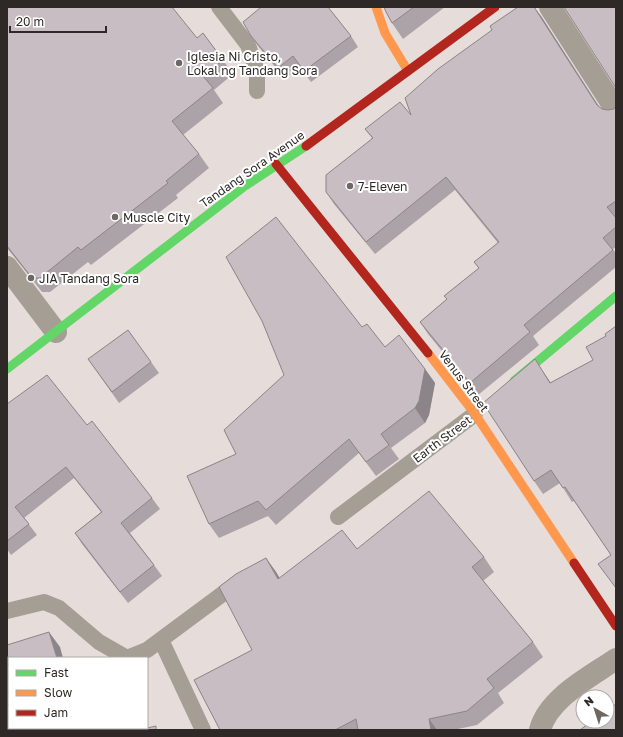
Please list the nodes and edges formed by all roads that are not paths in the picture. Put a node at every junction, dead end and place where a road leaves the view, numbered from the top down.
1 (219, 7) edge
2 (376, 7) edge
3 (495, 7) edge
4 (550, 7) edge
5 (408, 71) junction
6 (257, 92) dead end
7 (616, 110) edge
8 (276, 164) junction
9 (7, 267) edge
10 (616, 296) edge
11 (56, 332) junction
12 (7, 368) edge
13 (504, 390) edge
14 (478, 412) junction
15 (338, 517) dead end
16 (240, 581) edge
17 (7, 611) edge
18 (616, 626) edge
19 (161, 640) junction
20 (125, 657) edge
21 (130, 657) edge
22 (616, 658) edge
23 (203, 730) edge
24 (540, 730) edge

1 - 6 lane
2 - 5 street
3 - 5 street, Tandang Sora Avenue
4 - 7 street
5 - 8 street, Tandang Sora Avenue
8 - 11 street, Tandang Sora Avenue
8 - 14 street, Venus Street
9 - 11 street
10 - 13 street
11 - 12 street, Tandang Sora Avenue
14 - 15 lane, Earth Street
14 - 18 street, Venus Street
16 - 19 lane
17 - 20 lane
19 - 21 lane
19 - 23 lane
22 - 24 street

